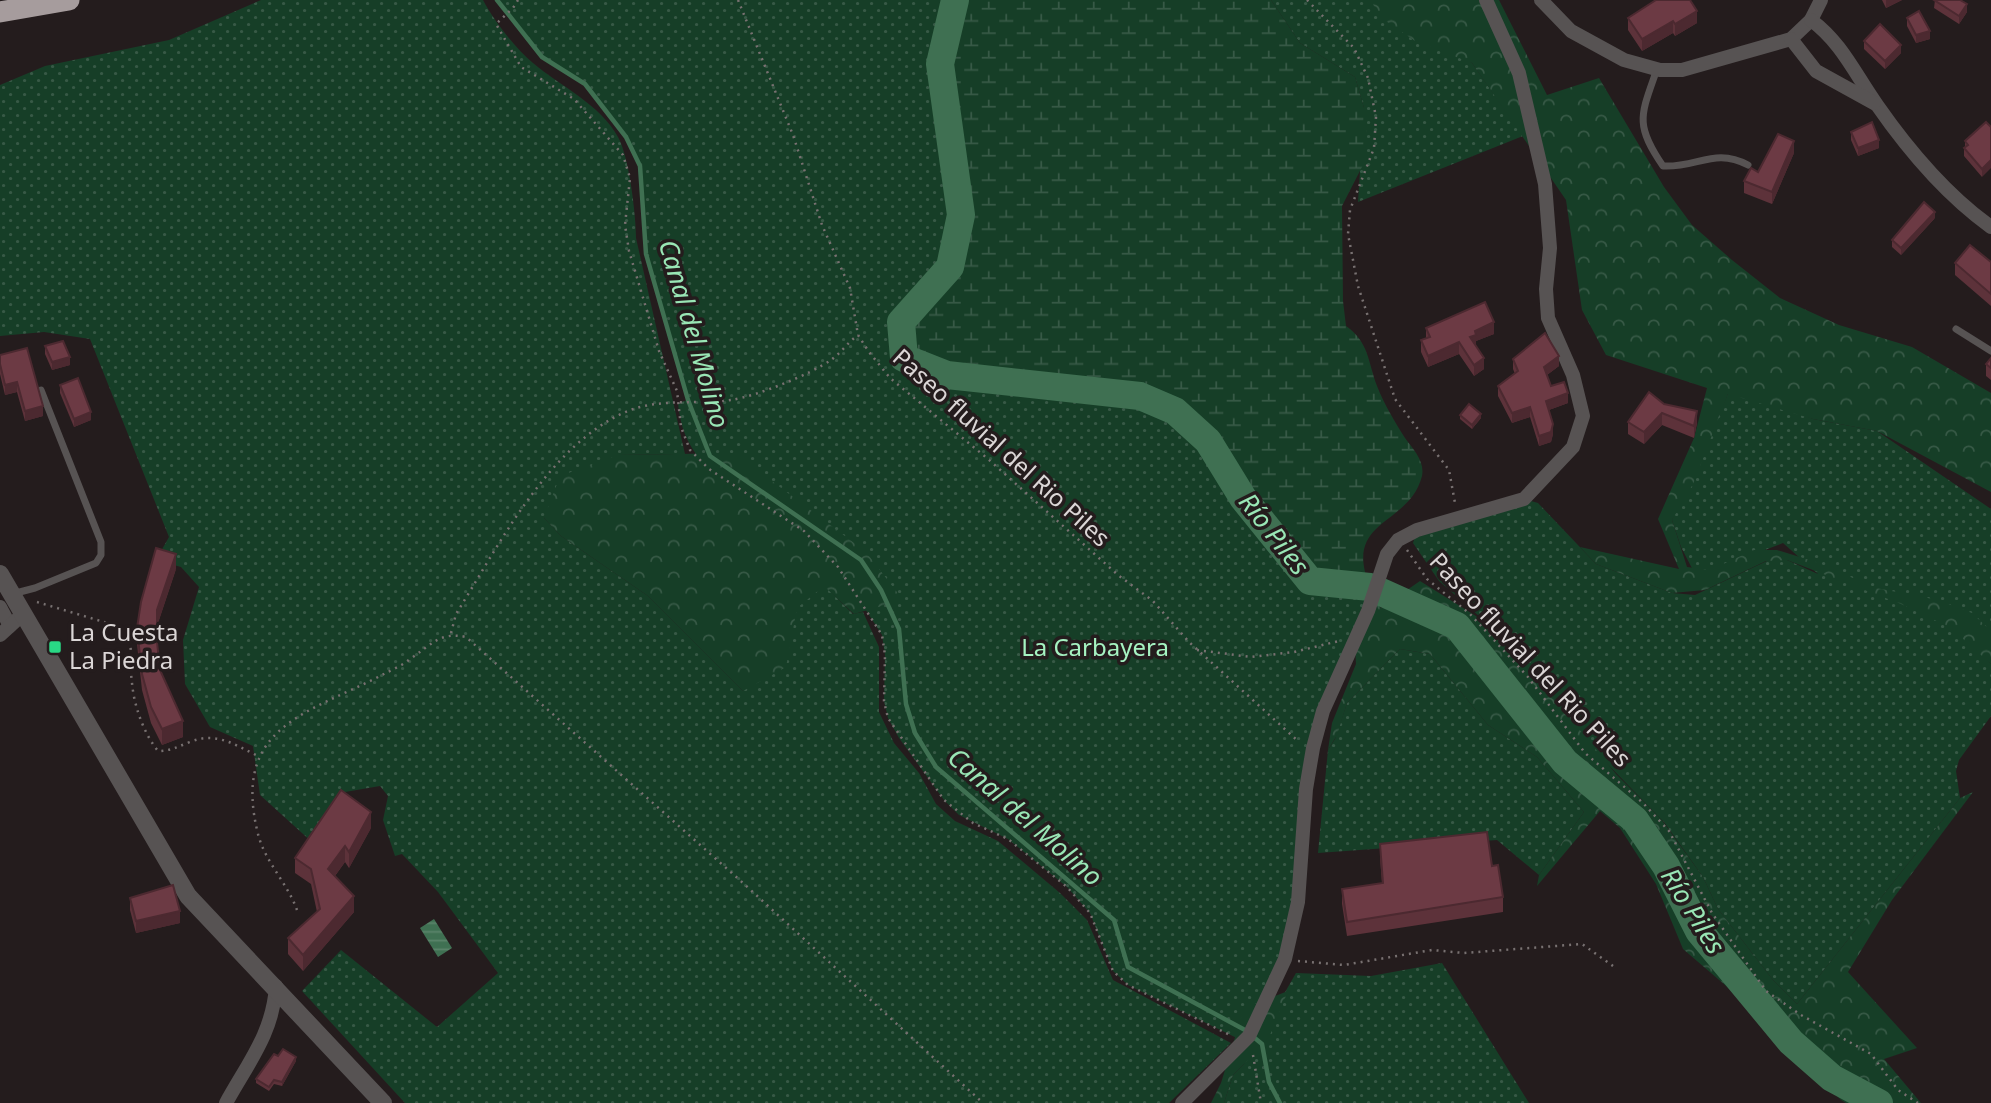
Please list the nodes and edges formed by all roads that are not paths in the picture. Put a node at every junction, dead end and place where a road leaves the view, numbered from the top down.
1 (52, 0) edge
2 (69, 0) edge
3 (1486, 0) edge
4 (1541, 0) edge
5 (1821, 0) edge
6 (23, 8) junction
7 (0, 12) edge
8 (1811, 20) junction
9 (1791, 39) junction
10 (1657, 69) junction
11 (1876, 104) junction
12 (1748, 165) dead end
13 (1991, 227) edge
14 (1956, 328) dead end
15 (1991, 351) edge
16 (41, 390) edge
17 (0, 574) edge
18 (10, 613) edge
19 (276, 986) junction
20 (226, 1103) edge
21 (383, 1103) edge
22 (1182, 1103) edge

1 - 6 highway
2 - 6 highway
3 - 22 street
4 - 10 street
5 - 8 street
6 - 7 highway
8 - 9 street
8 - 11 street
9 - 10 street
9 - 11 street
10 - 12 lane
11 - 13 street
14 - 15 lane
16 - 18 lane
17 - 18 street
18 - 19 street
19 - 20 street
19 - 21 street

